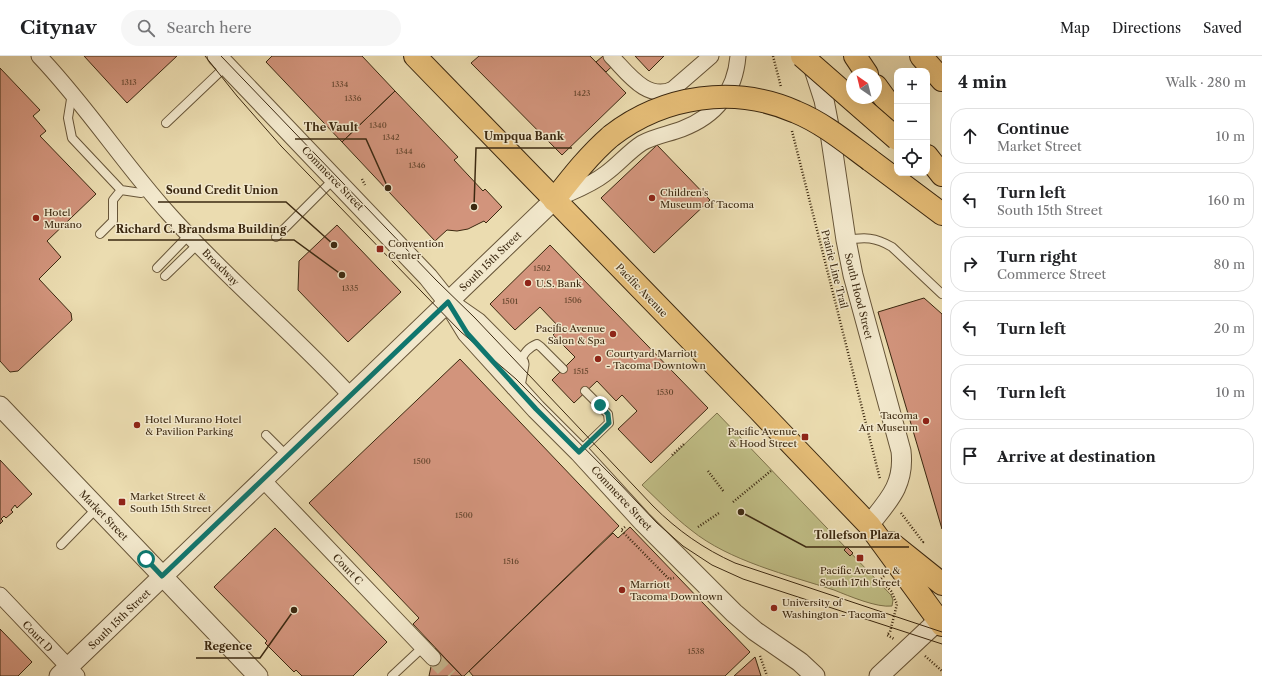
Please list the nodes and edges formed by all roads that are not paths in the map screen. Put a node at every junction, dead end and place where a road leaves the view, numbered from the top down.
1 (39, 56) edge
2 (415, 56) edge
3 (611, 56) edge
4 (711, 56) edge
5 (738, 56) edge
6 (802, 56) edge
7 (809, 56) edge
8 (856, 56) edge
9 (921, 56) edge
10 (222, 61) edge
11 (697, 62) edge
12 (863, 68) edge
13 (942, 80) edge
14 (72, 92) junction
15 (882, 94) edge
16 (894, 111) edge
17 (166, 123) dead end
18 (894, 136) edge
19 (930, 160) edge
20 (930, 169) edge
21 (942, 175) edge
22 (334, 179) junction
23 (942, 179) edge
24 (121, 190) junction
25 (148, 190) junction
26 (554, 200) junction
27 (942, 214) edge
28 (100, 234) dead end
29 (276, 237) dead end
30 (194, 240) junction
31 (846, 240) junction
32 (157, 268) dead end
33 (165, 276) dead end
34 (942, 294) edge
35 (448, 302) junction
36 (519, 364) junction
37 (563, 369) dead end
38 (515, 386) junction
39 (586, 391) dead end
40 (351, 396) junction
41 (0, 406) edge
42 (266, 435) dead end
43 (579, 452) junction
44 (287, 456) junction
45 (263, 480) junction
46 (97, 508) junction
47 (869, 525) junction
48 (61, 545) dead end
49 (162, 576) junction
50 (942, 584) edge
51 (0, 595) edge
52 (941, 621) edge
53 (422, 648) junction
54 (433, 658) tunnel mouth
55 (68, 673) edge
56 (257, 675) edge
57 (392, 676) edge
58 (815, 676) edge
59 (879, 676) edge

1 - 14 street, Broadway
2 - 26 main road, Pacific Avenue
3 - 11 street
4 - 11 street
5 - 26 street, South 15th Street
6 - 18 main road, bridge
7 - 31 street, South Hood Street
8 - 12 main road
9 - 13 main road
10 - 17 lane
10 - 22 street, Commerce Street
14 - 24 lane
14 - 25 street, Broadway
15 - 16 main road
19 - 21 main road
20 - 23 main road
22 - 29 lane
22 - 35 street, Commerce Street
24 - 25 lane
24 - 28 lane
25 - 30 street, Broadway
26 - 27 main road, bridge
26 - 35 street, South 15th Street
26 - 47 main road, Pacific Avenue
30 - 32 lane
30 - 33 lane
30 - 40 street, Broadway
31 - 34 lane
31 - 47 street, South Hood Street
35 - 36 street, Commerce Street
35 - 38 street, Commerce Street
35 - 40 street, South 15th Street
36 - 37 lane
36 - 38 street
38 - 43 street, Commerce Street
39 - 43 lane
40 - 44 street, South 15th Street
41 - 46 street, Market Street
42 - 44 lane
43 - 58 street, Commerce Street
44 - 45 street, South 15th Street
45 - 49 street, South 15th Street
45 - 53 street, Court C
46 - 48 lane
46 - 49 street, Market Street
47 - 50 main road, Pacific Avenue
47 - 52 main road, Pacific Avenue
49 - 55 street, South 15th Street
49 - 56 street, Market Street
51 - 55 street, Court D
52 - 59 street
53 - 54 street, Court C
53 - 57 lane

